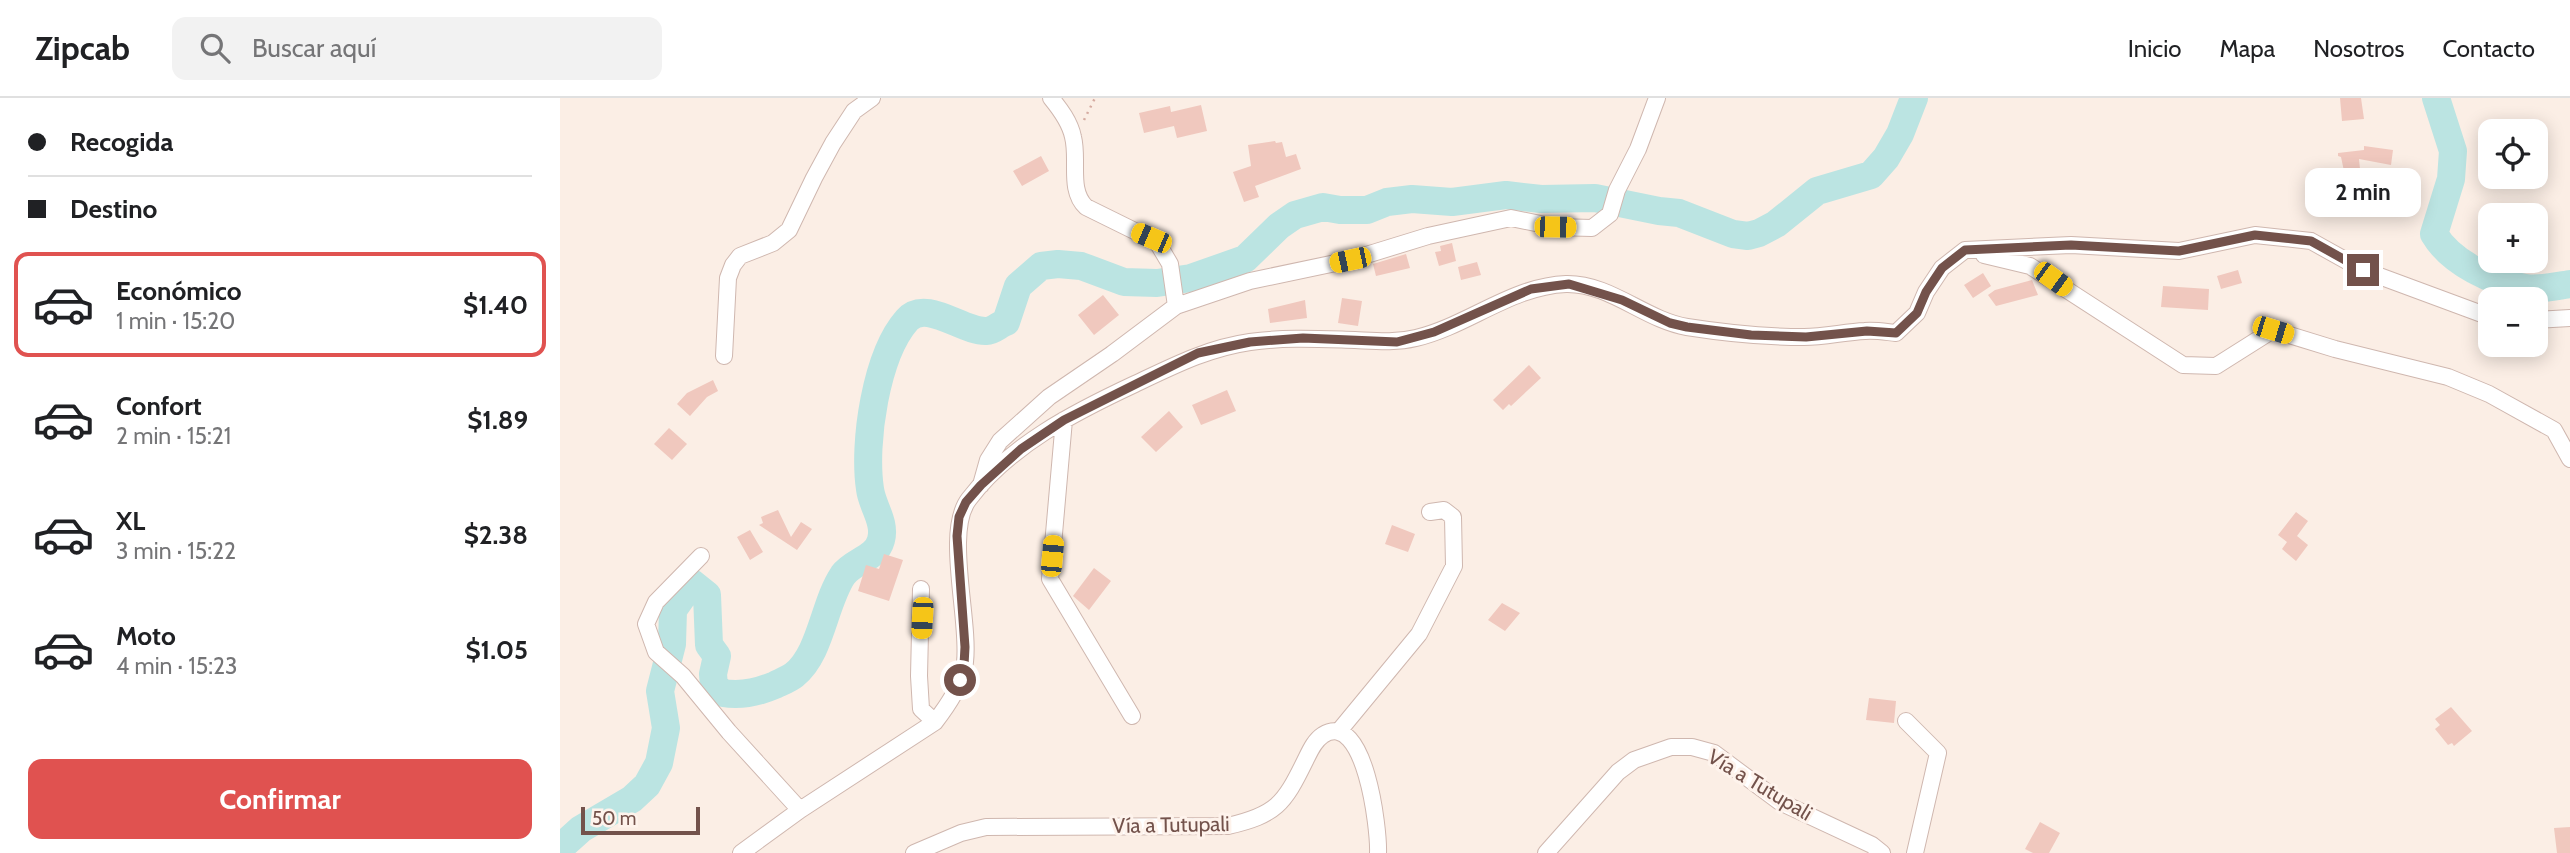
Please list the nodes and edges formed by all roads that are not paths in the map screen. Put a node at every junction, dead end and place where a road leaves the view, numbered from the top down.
1 (872, 98) edge
2 (1051, 98) edge
3 (1657, 98) edge
4 (1965, 250) junction
5 (1175, 299) junction
6 (2478, 313) edge
7 (2570, 318) edge
8 (2548, 319) edge
9 (724, 355) dead end
10 (1064, 420) junction
11 (2570, 459) edge
12 (981, 485) junction
13 (1430, 512) dead end
14 (701, 556) dead end
15 (921, 589) dead end
16 (1132, 716) dead end
17 (1906, 721) dead end
18 (935, 722) junction
19 (1339, 731) junction
20 (800, 810) junction
21 (741, 853) edge
22 (914, 853) edge
23 (1378, 853) edge
24 (1546, 853) edge
25 (1882, 853) edge
26 (1915, 853) edge

1 - 9 street
2 - 5 street
3 - 5 street
4 - 6 street
4 - 10 street
4 - 11 street
5 - 12 street
7 - 8 street
10 - 12 street
10 - 16 street
12 - 18 street
13 - 19 street, Vía a Tutupali
14 - 20 street
15 - 18 street
17 - 26 street
18 - 20 street
19 - 22 street, Vía a Tutupali
19 - 23 street
20 - 21 street
24 - 25 street, Vía a Tutupali

